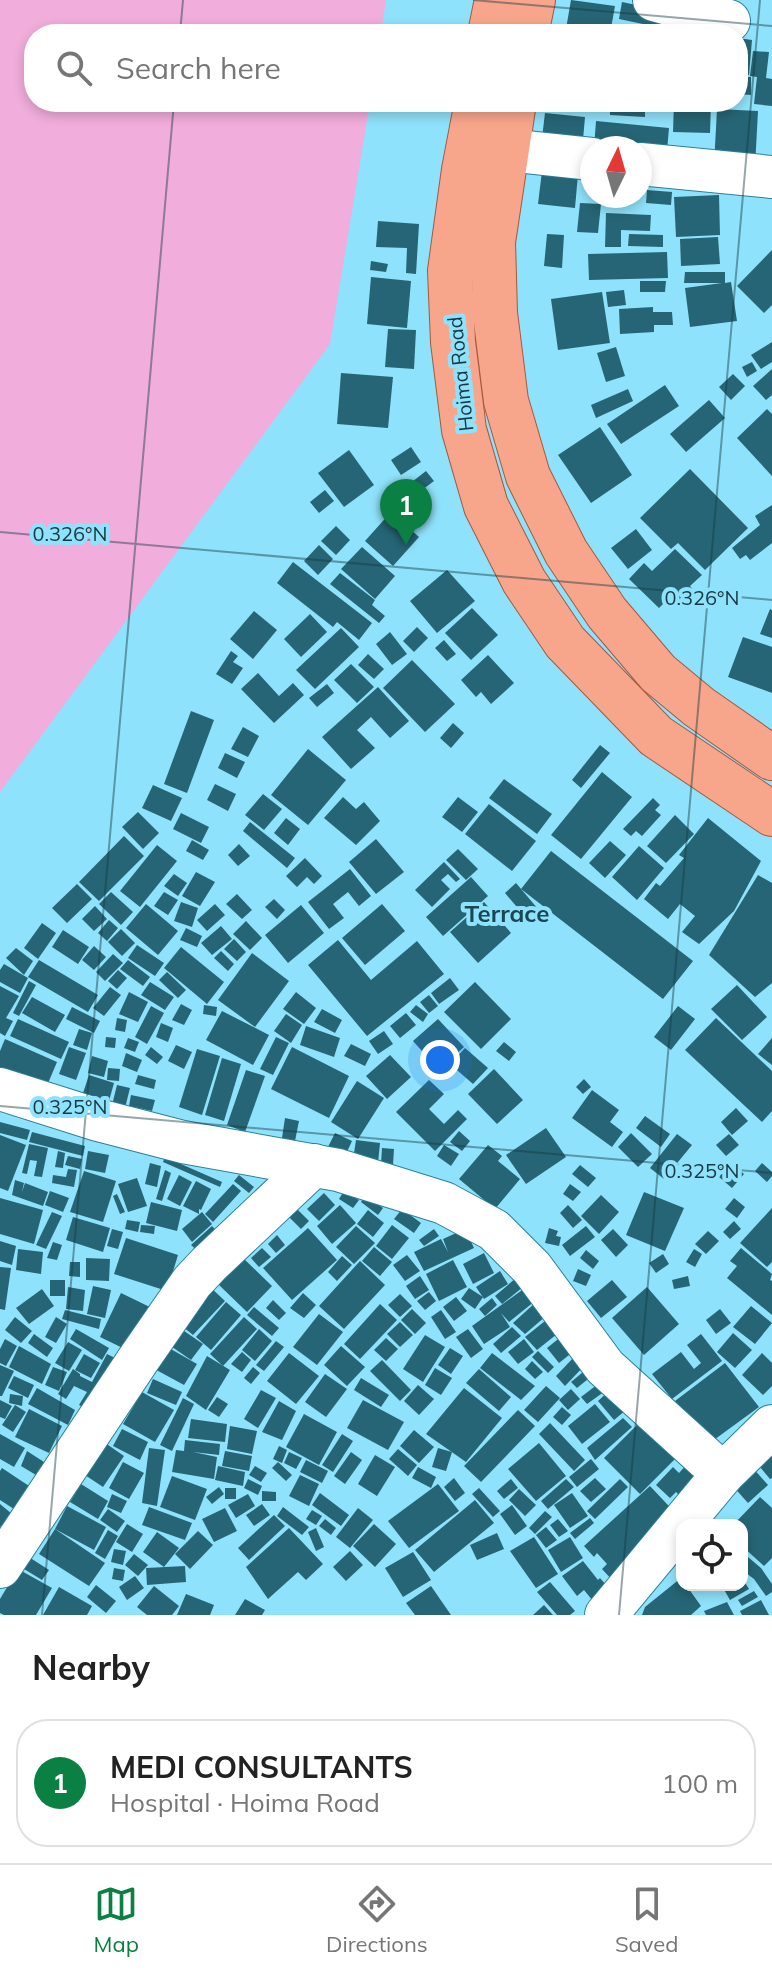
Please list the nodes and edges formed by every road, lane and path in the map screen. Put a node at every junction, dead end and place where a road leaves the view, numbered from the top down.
1 (497, 0) edge
2 (533, 0) edge
3 (654, 0) edge
4 (729, 21) dead end
5 (492, 24) edge
6 (528, 24) edge
7 (475, 112) edge
8 (512, 112) edge
9 (506, 150) junction
10 (580, 158) edge
11 (652, 165) edge
12 (772, 177) edge
13 (772, 758) edge
14 (772, 814) edge
15 (0, 1089) edge
16 (314, 1165) junction
17 (772, 1426) edge
18 (723, 1474) junction
19 (0, 1567) edge
20 (606, 1615) edge

1 - 5 main road
2 - 6 main road
3 - 4 street
7 - 14 main road, Hoima Road
8 - 9 main road, Hoima Road
9 - 10 street
9 - 13 main road, Hoima Road
11 - 12 street
15 - 16 street
16 - 18 street
16 - 19 street
17 - 18 street
18 - 20 street

